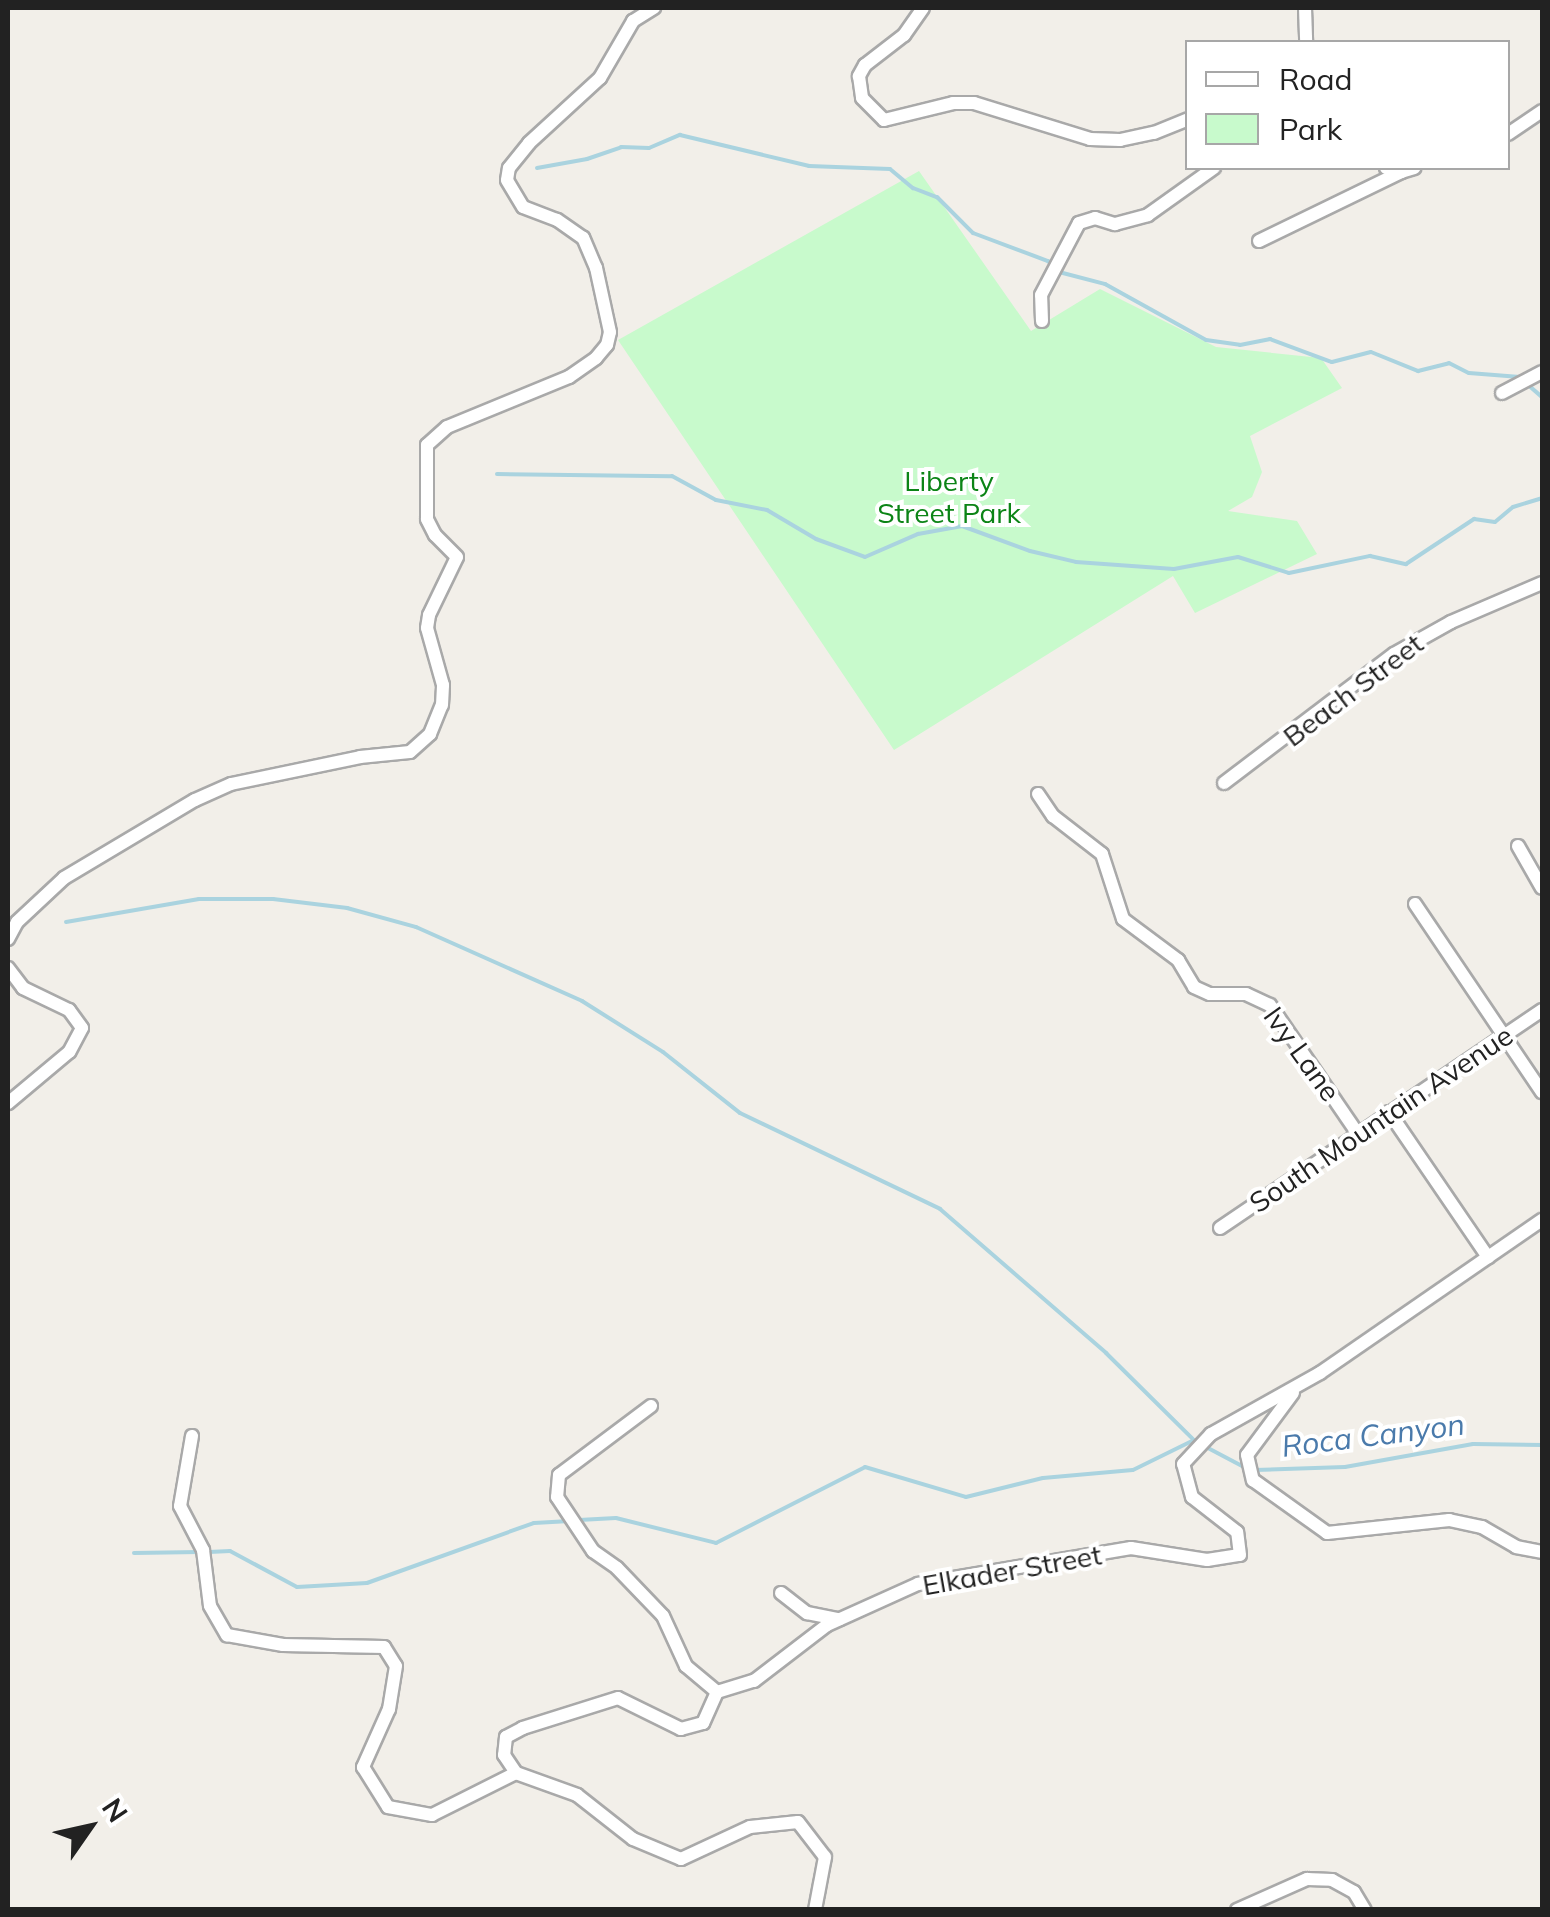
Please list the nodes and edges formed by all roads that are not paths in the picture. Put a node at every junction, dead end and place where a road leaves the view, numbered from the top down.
1 (654, 8) edge
2 (923, 8) edge
3 (1305, 8) edge
4 (1306, 40) edge
5 (1542, 111) edge
6 (1185, 120) edge
7 (1510, 133) edge
8 (1211, 170) edge
9 (1408, 170) edge
10 (1259, 241) dead end
11 (1042, 321) dead end
12 (1542, 372) edge
13 (1502, 393) dead end
14 (1542, 583) edge
15 (1224, 784) dead end
16 (1038, 794) dead end
17 (1518, 846) dead end
18 (1542, 888) edge
19 (1415, 904) dead end
20 (8, 939) edge
21 (8, 968) edge
22 (1542, 1010) edge
23 (1504, 1034) junction
24 (1542, 1092) edge
25 (8, 1103) edge
26 (1389, 1112) junction
27 (1358, 1134) junction
28 (1542, 1220) edge
29 (1220, 1228) dead end
30 (1488, 1256) junction
31 (1297, 1387) junction
32 (651, 1406) dead end
33 (192, 1436) dead end
34 (1542, 1552) edge
35 (781, 1593) dead end
36 (842, 1619) junction
37 (717, 1692) junction
38 (516, 1773) junction
39 (815, 1910) edge
40 (1237, 1910) edge
41 (1365, 1910) edge

1 - 20 street
2 - 6 street
3 - 4 street
5 - 7 street
8 - 11 street
9 - 10 street
12 - 13 street
14 - 15 street, Beach Street
16 - 27 street, Ivy Lane
17 - 18 street
19 - 23 street
21 - 25 street
22 - 23 street, South Mountain Avenue
23 - 24 street
23 - 26 street, South Mountain Avenue
26 - 27 street, South Mountain Avenue
26 - 30 street
27 - 29 street, South Mountain Avenue
28 - 30 street, Elkader Street
30 - 31 street, Elkader Street
31 - 34 street
31 - 36 street, Elkader Street
32 - 37 street
33 - 38 street
35 - 36 street
36 - 37 street, Elkader Street
37 - 38 street, Elkader Street
38 - 39 street
40 - 41 street

